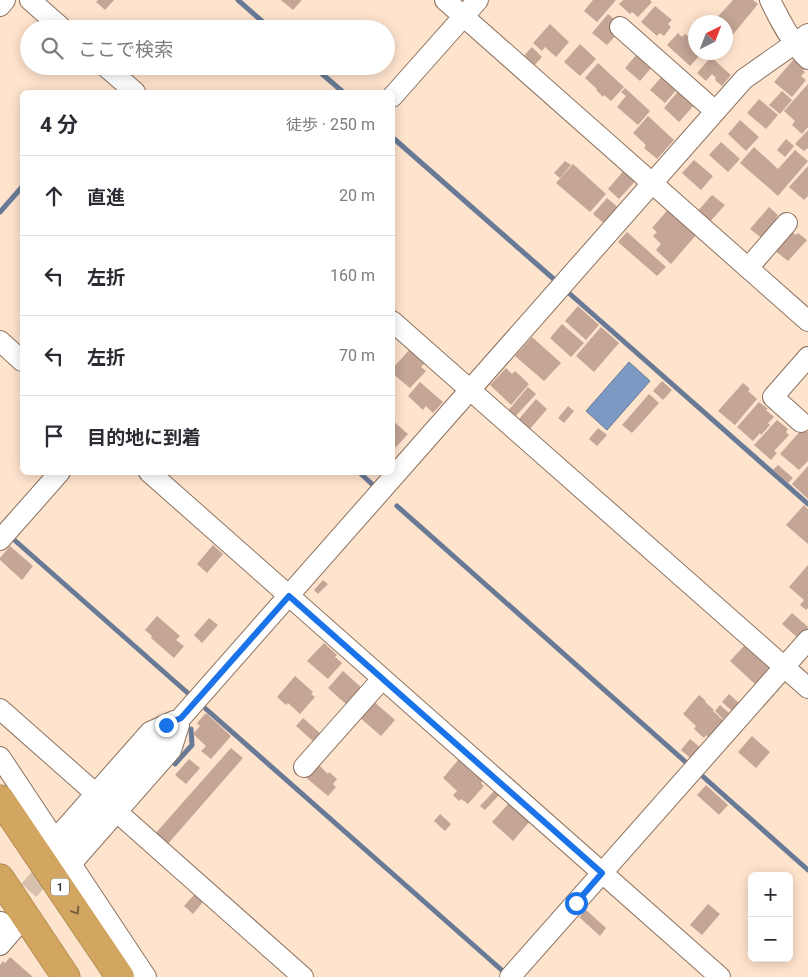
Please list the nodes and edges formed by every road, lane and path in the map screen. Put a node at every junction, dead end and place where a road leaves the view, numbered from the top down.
1 (5, 0) edge
2 (30, 0) edge
3 (445, 0) edge
4 (478, 0) edge
5 (770, 0) edge
6 (0, 6) edge
7 (464, 16) junction
8 (53, 20) edge
9 (623, 38) dead end
10 (802, 39) edge
11 (808, 59) edge
12 (115, 75) edge
13 (133, 90) edge
14 (395, 93) edge
15 (715, 112) junction
16 (652, 183) junction
17 (787, 223) dead end
18 (748, 268) junction
19 (808, 321) edge
20 (395, 324) edge
21 (0, 341) edge
22 (808, 356) edge
23 (20, 358) edge
24 (470, 390) junction
25 (801, 422) dead end
26 (57, 475) edge
27 (152, 475) edge
28 (0, 540) edge
29 (289, 596) junction
30 (808, 640) edge
31 (784, 667) junction
32 (382, 679) junction
33 (808, 688) edge
34 (0, 709) edge
35 (181, 718) junction
36 (0, 757) edge
37 (304, 767) dead end
38 (95, 793) junction
39 (0, 799) edge
40 (117, 812) junction
41 (58, 857) junction
42 (602, 873) junction
43 (3, 890) edge
44 (9, 920) edge
45 (0, 944) edge
46 (66, 977) edge
47 (120, 977) edge
48 (146, 977) edge
49 (303, 977) edge
50 (510, 977) edge
51 (720, 977) edge

1 - 6 street
2 - 8 street
3 - 7 street
4 - 7 street
5 - 10 street
7 - 14 street
7 - 16 street
9 - 15 street
10 - 11 street
10 - 15 street
12 - 13 street
15 - 16 street
16 - 18 street
16 - 24 street
17 - 18 street
18 - 19 street
20 - 24 street
21 - 23 street
22 - 25 street
24 - 29 street
24 - 31 street
26 - 28 street
27 - 29 street
29 - 32 street
29 - 35 street
30 - 31 street
31 - 33 street
31 - 42 street
32 - 37 street
32 - 42 street
34 - 38 street
35 - 38 street
35 - 40 street
35 - 41 street
36 - 41 street
38 - 41 street
39 - 41 highway, 1
40 - 41 street
40 - 49 street
41 -> 47 highway, 1
41 - 48 street
42 - 50 street
42 - 51 street
43 - 44 highway
44 - 45 street
44 - 46 highway

